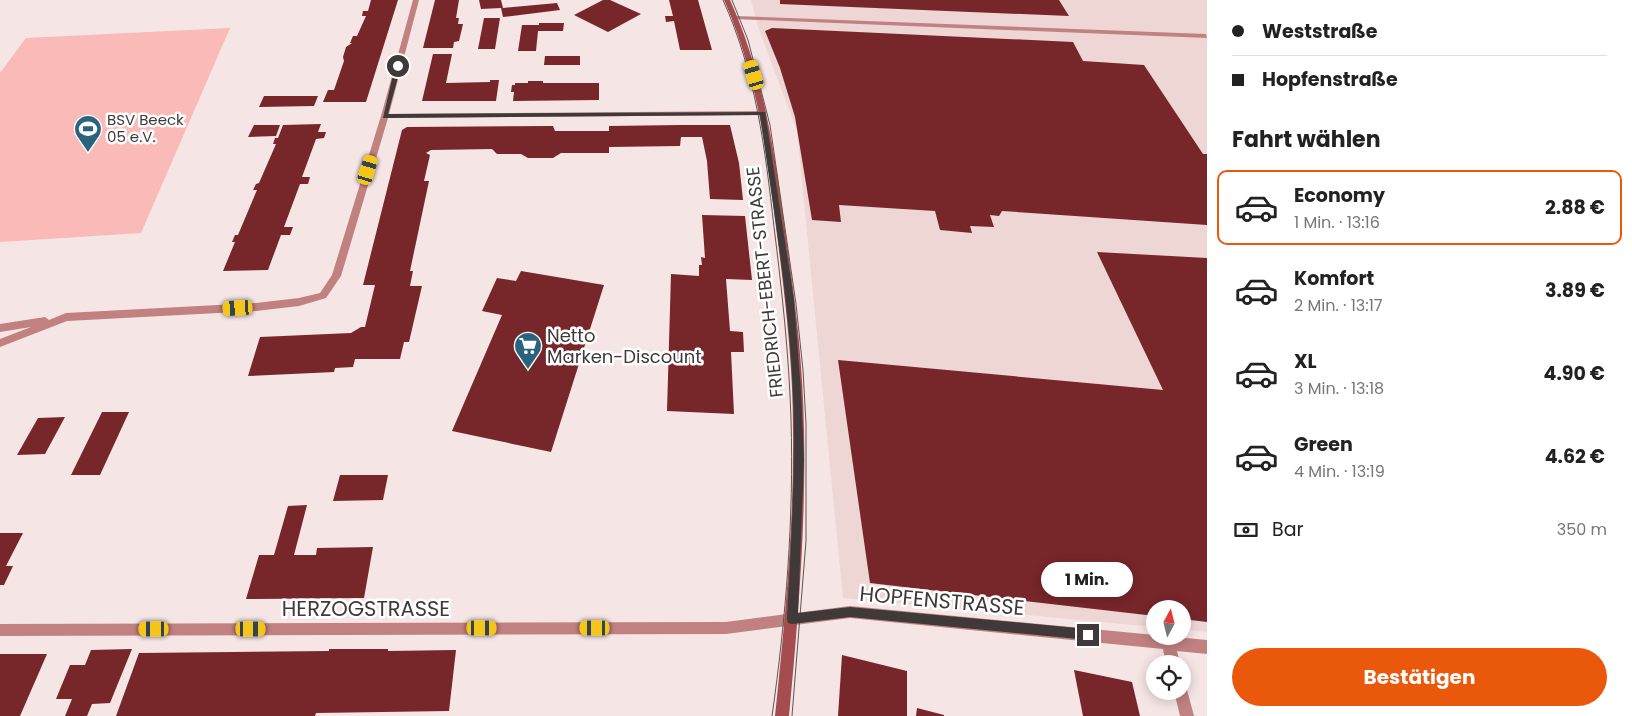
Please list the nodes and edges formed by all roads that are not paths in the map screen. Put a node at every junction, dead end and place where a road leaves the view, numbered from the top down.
1 (416, 0) edge
2 (727, 0) edge
3 (736, 18) junction
4 (1206, 36) edge
5 (763, 113) junction
6 (385, 116) junction
7 (66, 318) junction
8 (0, 328) edge
9 (0, 343) edge
10 (792, 619) junction
11 (0, 630) edge
12 (1146, 640) edge
13 (1191, 645) edge
14 (1207, 647) edge
15 (1183, 700) edge
16 (782, 716) edge
17 (1187, 716) edge

1 - 6 street
2 - 3 main road, FRIEDRICH-EBERT-STRASSE
3 - 4 street
3 - 5 main road, FRIEDRICH-EBERT-STRASSE
5 - 6 street
5 - 10 main road, FRIEDRICH-EBERT-STRASSE
6 - 7 street
7 - 8 street
7 - 9 street
10 - 11 street, HERZOGSTRASSE
10 - 12 street, HOPFENSTRASSE
10 - 16 main road, FRIEDRICH-EBERT-STRASSE
13 - 14 street, HOPFENSTRASSE
15 - 17 street

